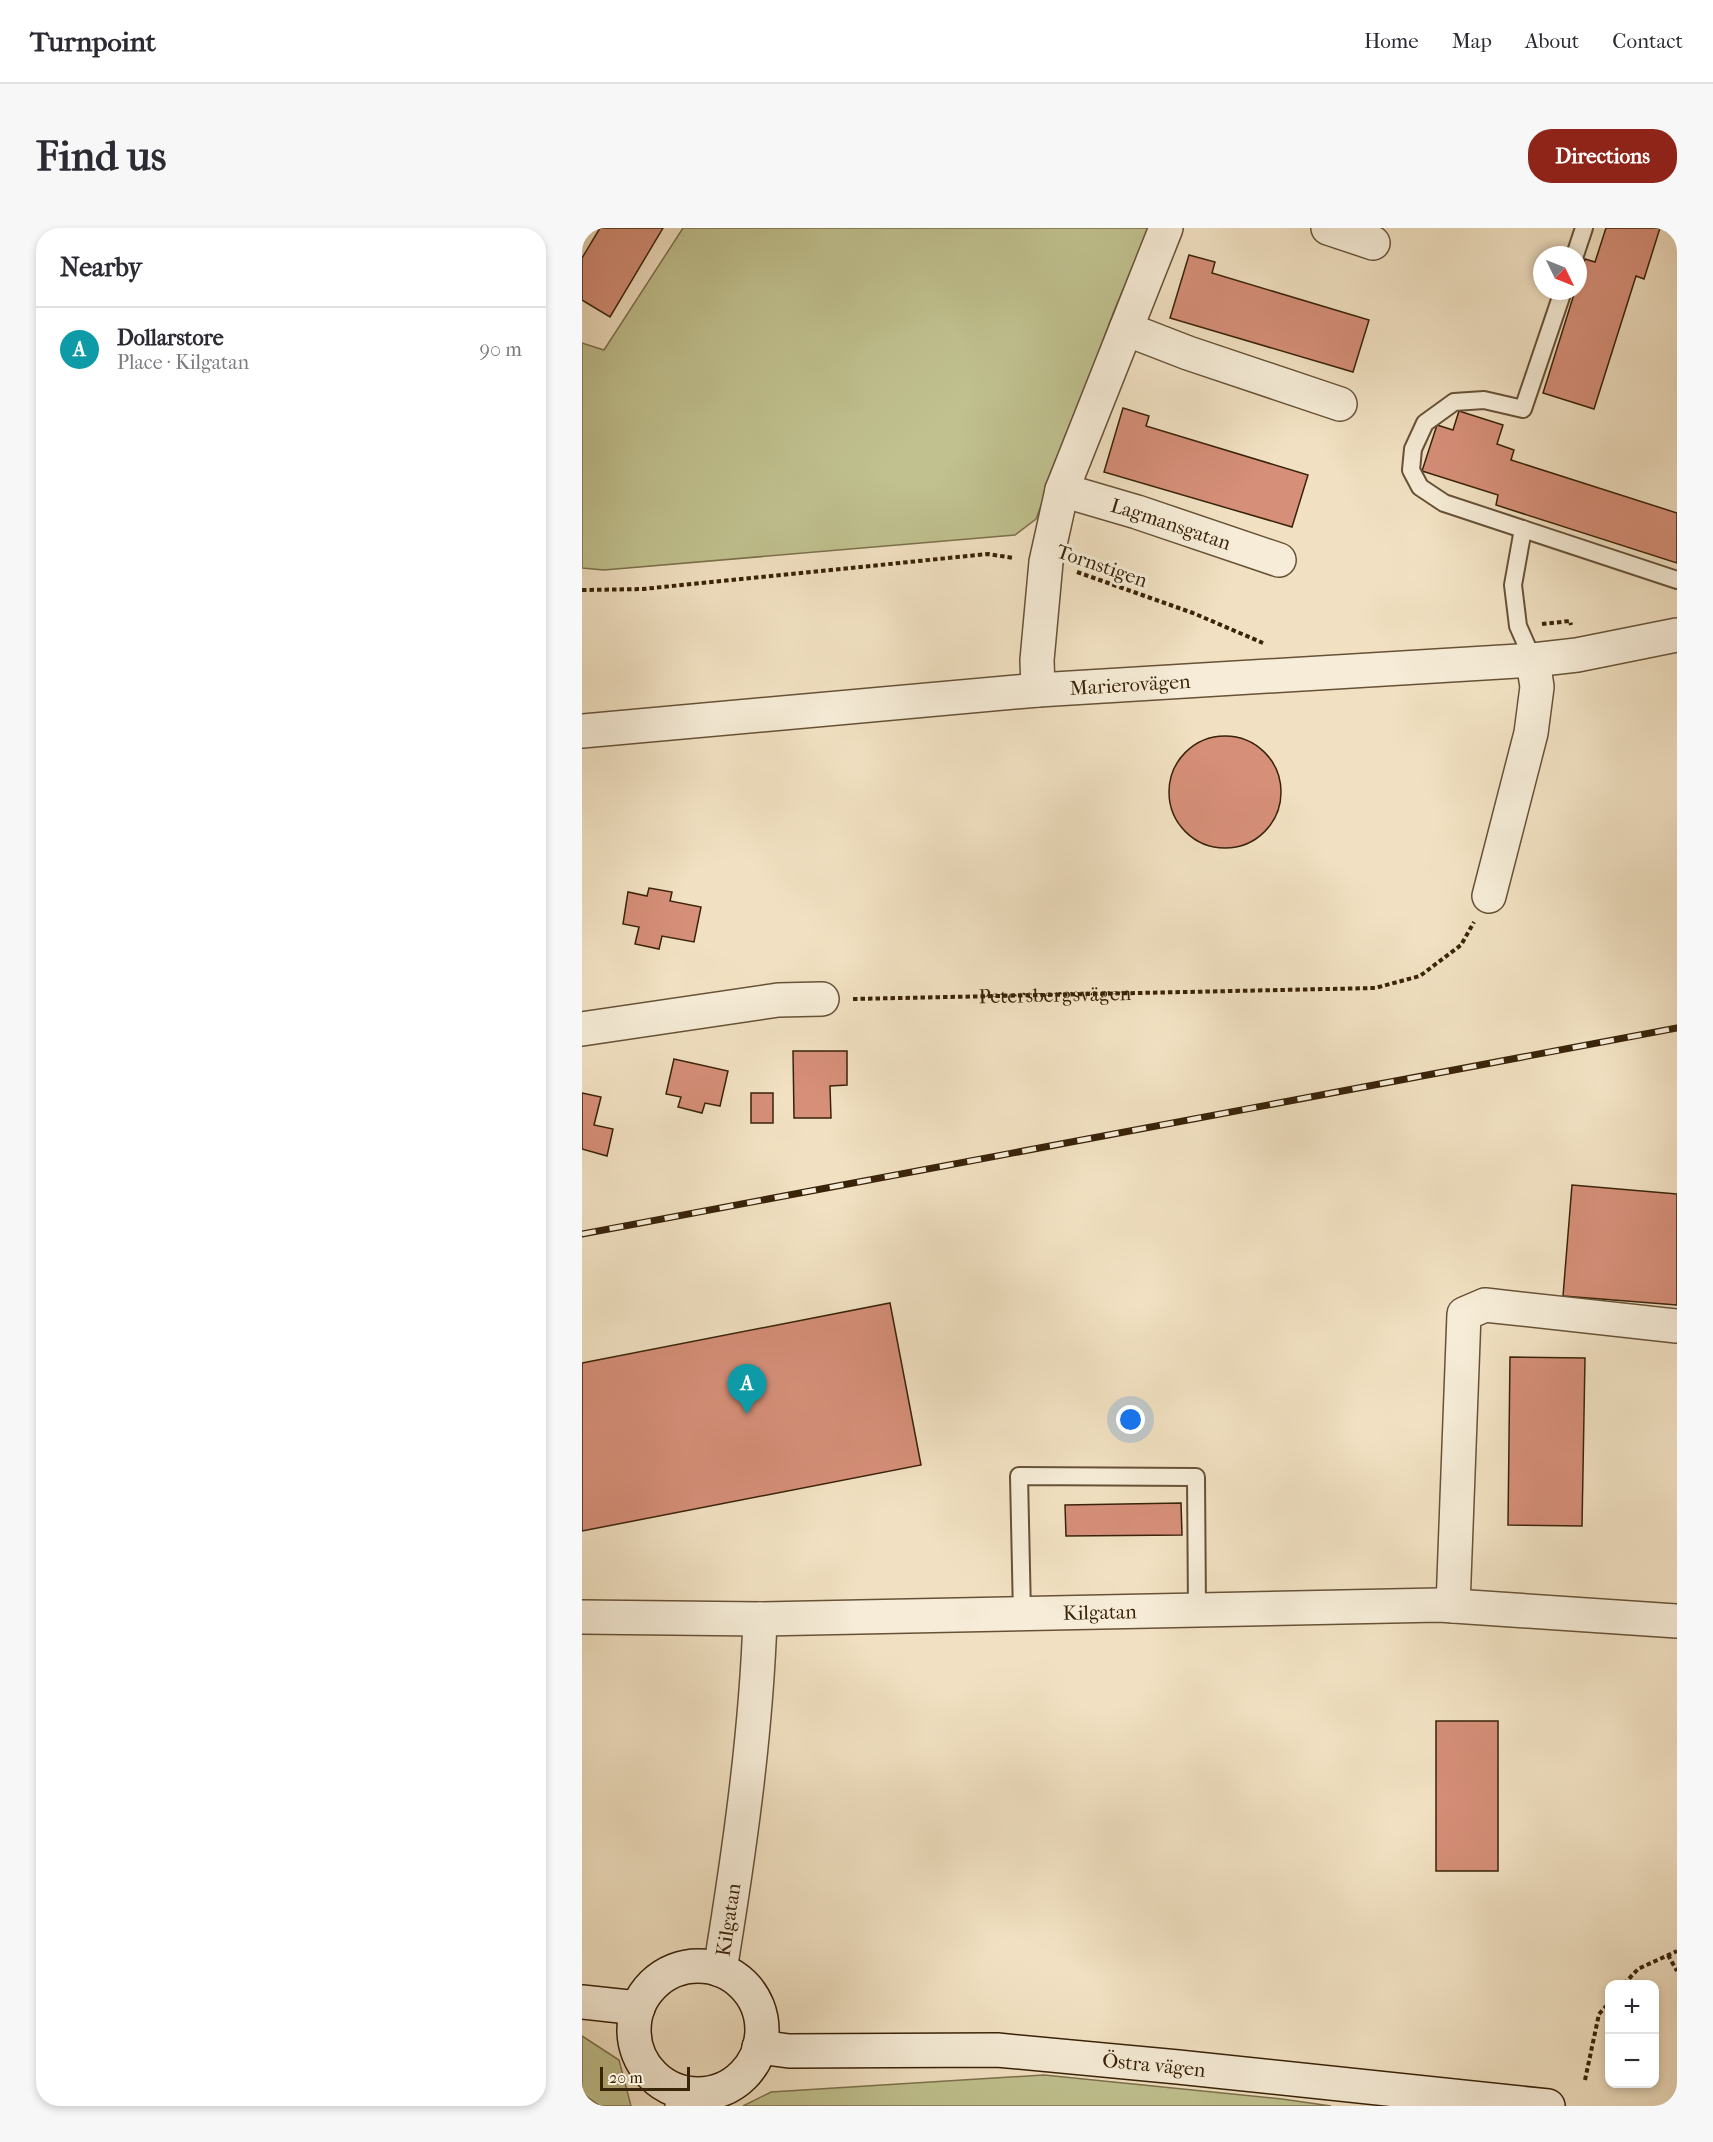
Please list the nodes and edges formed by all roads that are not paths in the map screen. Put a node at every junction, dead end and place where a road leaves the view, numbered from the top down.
1 (1166, 228) edge
2 (1328, 228) edge
3 (1584, 228) edge
4 (1373, 243) dead end
5 (1578, 246) edge
6 (1560, 300) edge
7 (1126, 329) junction
8 (1340, 404) dead end
9 (1062, 490) junction
10 (1523, 529) junction
11 (1279, 560) dead end
12 (1677, 580) edge
13 (1677, 635) edge
14 (1533, 660) junction
15 (1038, 690) junction
16 (582, 731) edge
17 (1489, 896) road end
18 (822, 999) road end
19 (582, 1029) edge
20 (1677, 1326) edge
21 (1446, 1606) junction
22 (1197, 1610) junction
23 (1022, 1614) junction
24 (582, 1617) edge
25 (760, 1619) junction
26 (1677, 1620) edge
27 (720, 1970) junction
28 (582, 2001) edge
29 (638, 2008) junction
30 (759, 2047) junction
31 (683, 2099) edge
32 (1548, 2106) edge

1 - 7 street
2 - 4 street
3 - 5 lane
6 - 10 lane
7 - 8 street
7 - 9 street
9 - 11 street, Lagmansgatan
9 - 15 street
10 - 12 lane
10 - 14 lane
13 - 14 street, Marierovägen
14 - 15 street, Marierovägen
14 - 17 street
15 - 16 street, Marierovägen
18 - 19 street
20 - 21 street
21 - 22 street, Kilgatan
21 - 26 street, Kilgatan
22 - 23 street, Kilgatan
22 - 23 lane
23 - 25 street, Kilgatan
24 - 25 street, Kilgatan
25 - 27 street, Kilgatan
27 - 29 street
27 - 30 street
28 - 29 street
29 - 31 street
30 - 31 street
30 - 32 street, Östra vägen

